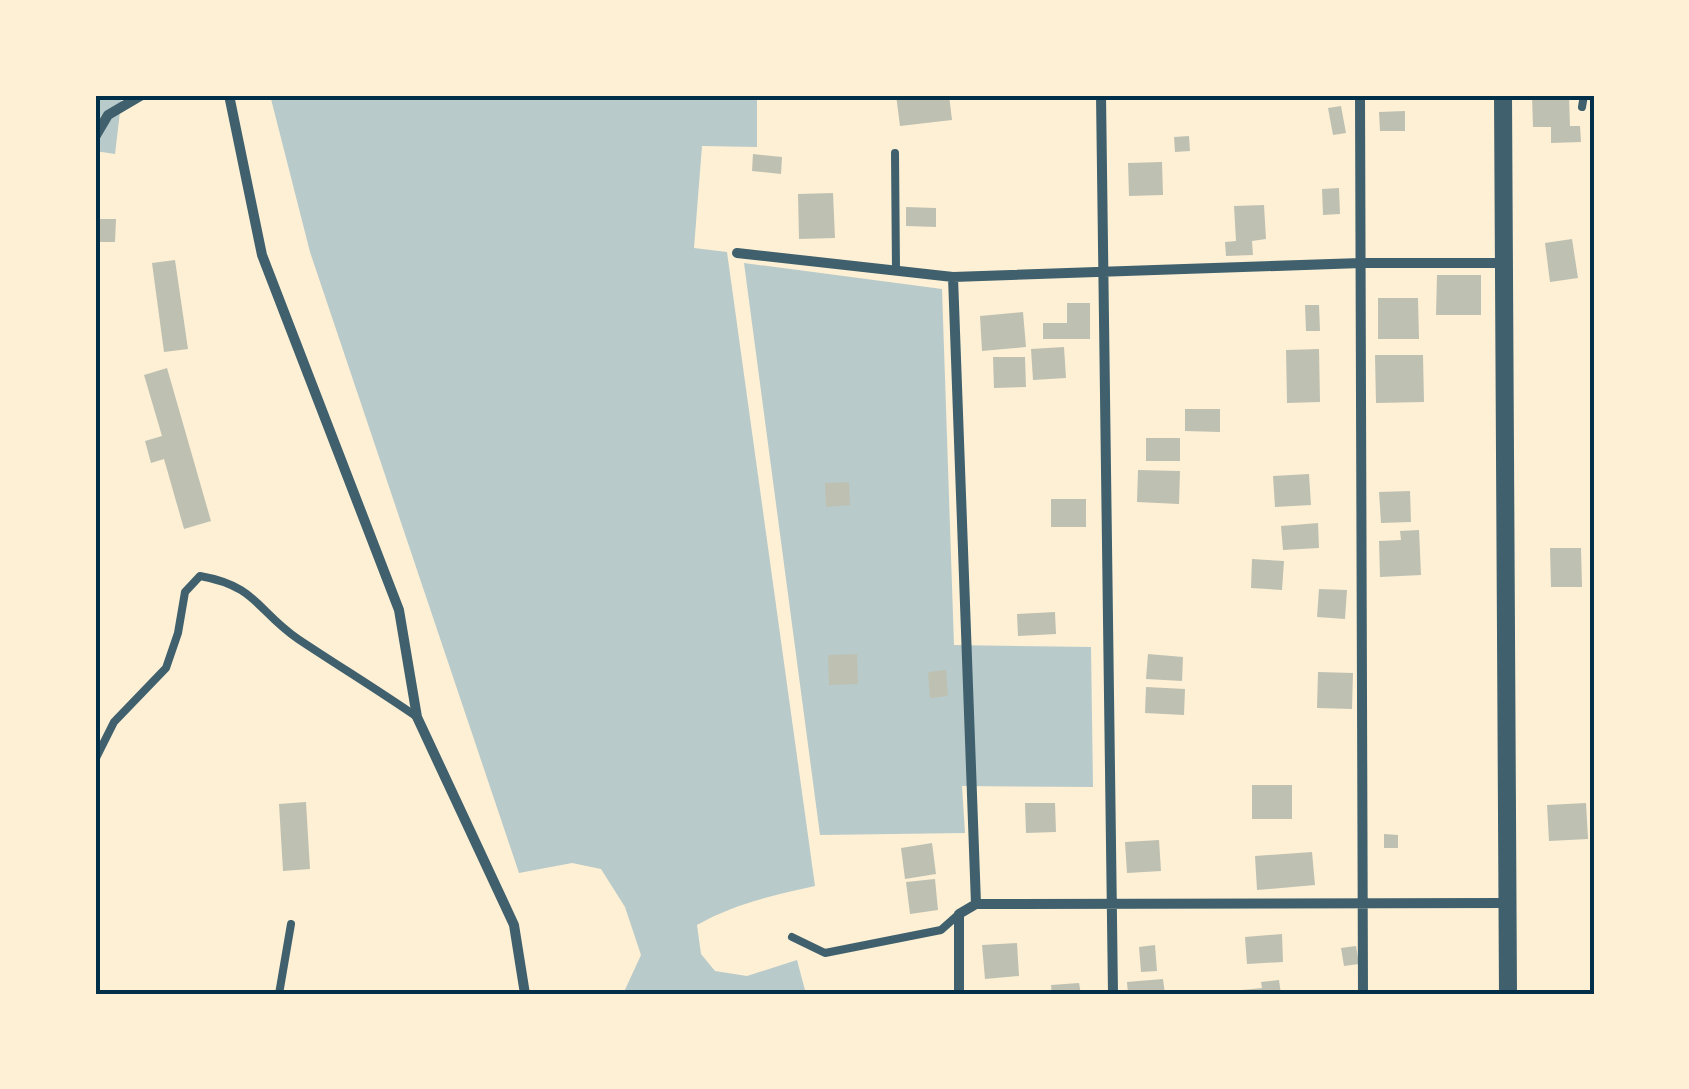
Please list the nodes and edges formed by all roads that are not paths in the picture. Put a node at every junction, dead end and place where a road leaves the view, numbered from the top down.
1 (142, 95) edge
2 (229, 95) edge
3 (1101, 95) edge
4 (1360, 95) edge
5 (1503, 95) edge
6 (1584, 95) edge
7 (1582, 107) dead end
8 (95, 137) edge
9 (895, 153) dead end
10 (737, 254) dead end
11 (1361, 263) junction
12 (1506, 263) junction
13 (1104, 270) junction
14 (896, 271) junction
15 (953, 277) junction
16 (417, 717) junction
17 (95, 760) edge
18 (1362, 902) junction
19 (1507, 903) junction
20 (976, 904) junction
21 (1110, 906) junction
22 (960, 914) junction
23 (291, 924) dead end
24 (792, 938) dead end
25 (279, 994) edge
26 (525, 994) edge
27 (959, 994) edge
28 (1113, 994) edge
29 (1363, 994) edge
30 (1508, 994) edge

1 - 8 street
2 - 16 street
3 - 13 street
4 - 11 street
5 - 12 street
6 - 7 lane
9 - 14 lane
10 - 14 street
11 - 12 street
11 - 13 street
11 - 18 street
12 - 19 street
13 - 15 street
13 - 21 street
14 - 15 street
15 - 20 street
16 - 17 lane
16 - 26 street
18 - 19 street
18 - 21 street
18 - 29 street
19 - 30 street
20 - 21 street
20 - 22 street
21 - 28 street
22 - 24 lane
22 - 27 street
23 - 25 lane

